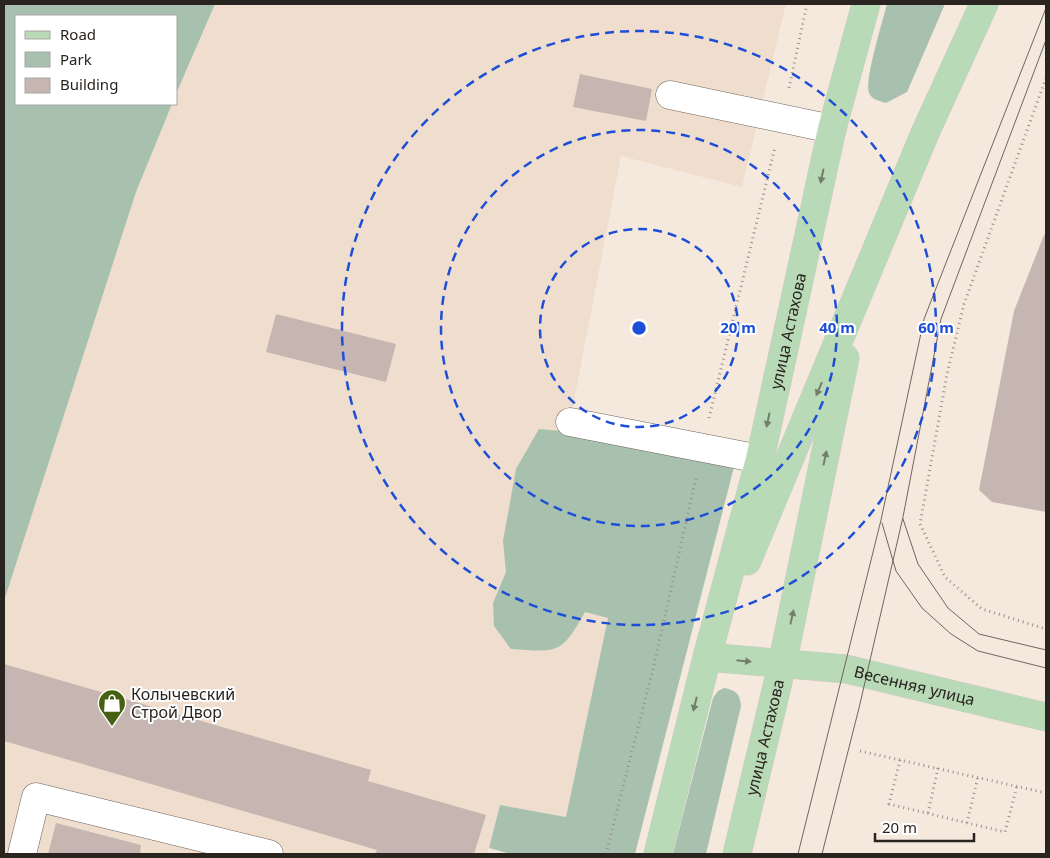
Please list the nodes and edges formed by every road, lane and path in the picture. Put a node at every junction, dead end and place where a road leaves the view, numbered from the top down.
1 (866, 4) edge
2 (984, 4) edge
3 (1046, 78) edge
4 (670, 95) dead end
5 (832, 129) junction
6 (858, 296) junction
7 (570, 422) dead end
8 (760, 459) junction
9 (1046, 629) edge
10 (707, 657) junction
11 (782, 664) junction
12 (1046, 717) edge
13 (860, 751) dead end
14 (900, 760) junction
15 (938, 768) junction
16 (978, 777) junction
17 (1018, 786) junction
18 (1046, 792) edge
19 (928, 813) junction
20 (967, 823) junction
21 (175, 843) edge
22 (22, 854) edge
23 (269, 854) edge
24 (658, 854) edge
25 (737, 854) edge

1 - 5 main road, улица Астахова
2 - 6 main road, улица Астахова
3 - 9 path
4 - 5 lane
5 -> 8 main road, улица Астахова
6 -> 10 main road, улица Астахова
11 -> 6 main road, улица Астахова
7 - 8 lane
8 - 10 main road, улица Астахова
10 -> 11 main road, Весенняя улица
10 -> 24 main road, улица Астахова
11 - 12 main road, Весенняя улица
11 - 25 main road, улица Астахова
13 - 14 path
14 - 15 path
14 - 19 path
15 - 16 path
15 - 19 path
16 - 17 path
16 - 20 path
17 - 18 path
17 - 20 path
19 - 20 path
21 - 22 lane
21 - 23 lane

